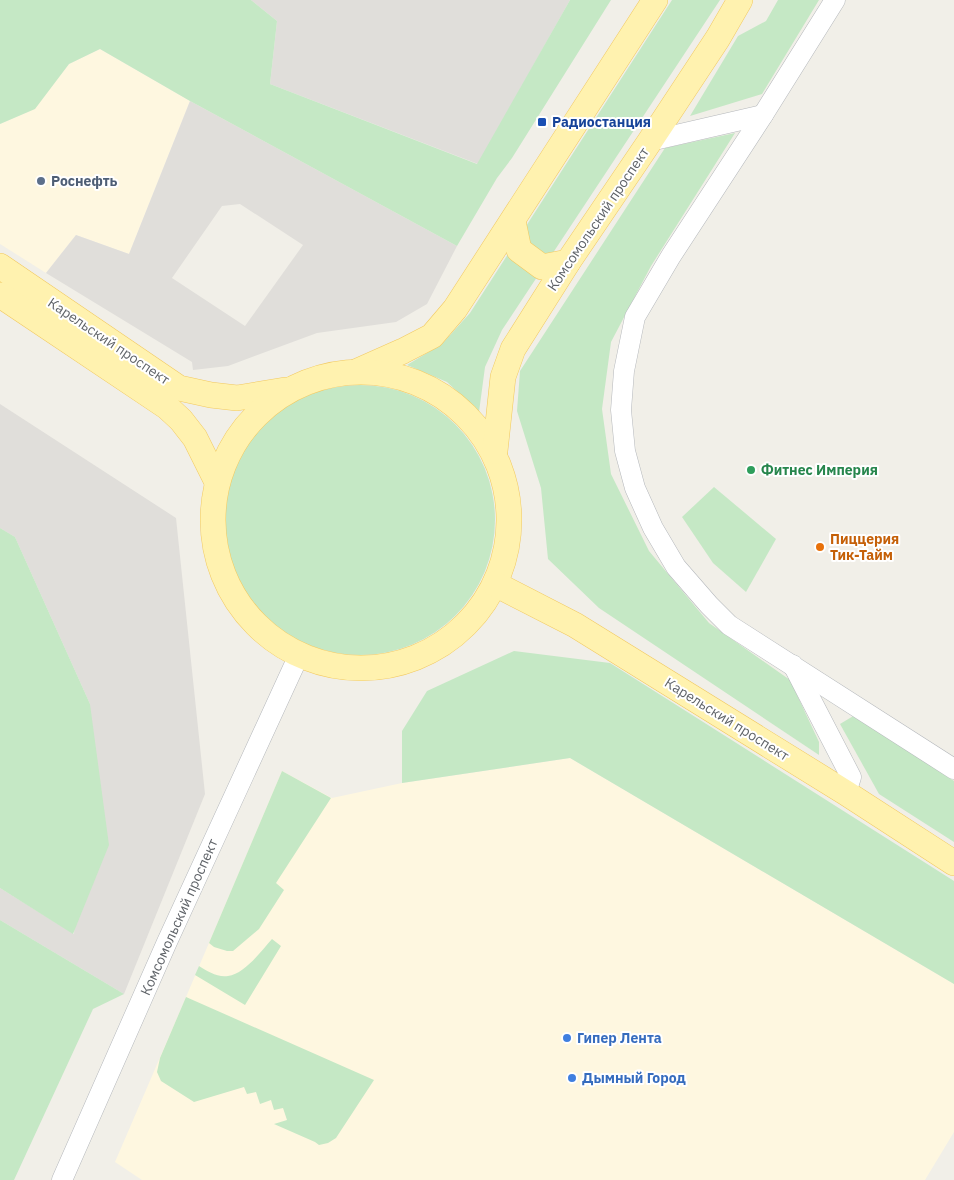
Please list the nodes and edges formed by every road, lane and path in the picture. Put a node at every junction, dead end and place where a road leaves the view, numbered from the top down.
1 (655, 0) edge
2 (740, 0) edge
3 (835, 0) edge
4 (763, 115) junction
5 (650, 141) junction
6 (513, 221) junction
7 (568, 262) junction
8 (0, 266) edge
9 (0, 295) edge
10 (358, 371) junction
11 (285, 390) junction
12 (495, 451) junction
13 (217, 482) junction
14 (495, 584) junction
15 (299, 655) junction
16 (793, 664) junction
17 (954, 768) edge
18 (846, 794) junction
19 (954, 863) edge
20 (62, 1180) edge

1 - 6 main road
2 - 5 main road, Комсомольский проспект
3 - 4 street
4 - 5 street
4 - 16 street
5 - 7 main road, Комсомольский проспект
6 - 7 main road
6 - 10 main road
7 - 12 main road, Комсомольский проспект
8 - 11 main road, Карельский проспект
9 - 13 main road, Карельский проспект
10 - 11 main road
10 - 12 main road
11 - 13 main road
12 - 14 main road
13 - 15 main road
14 - 15 main road
14 - 18 main road, Карельский проспект
15 - 20 street, Комсомольский проспект
16 - 17 street
16 - 18 street
18 - 19 main road, Карельский проспект

